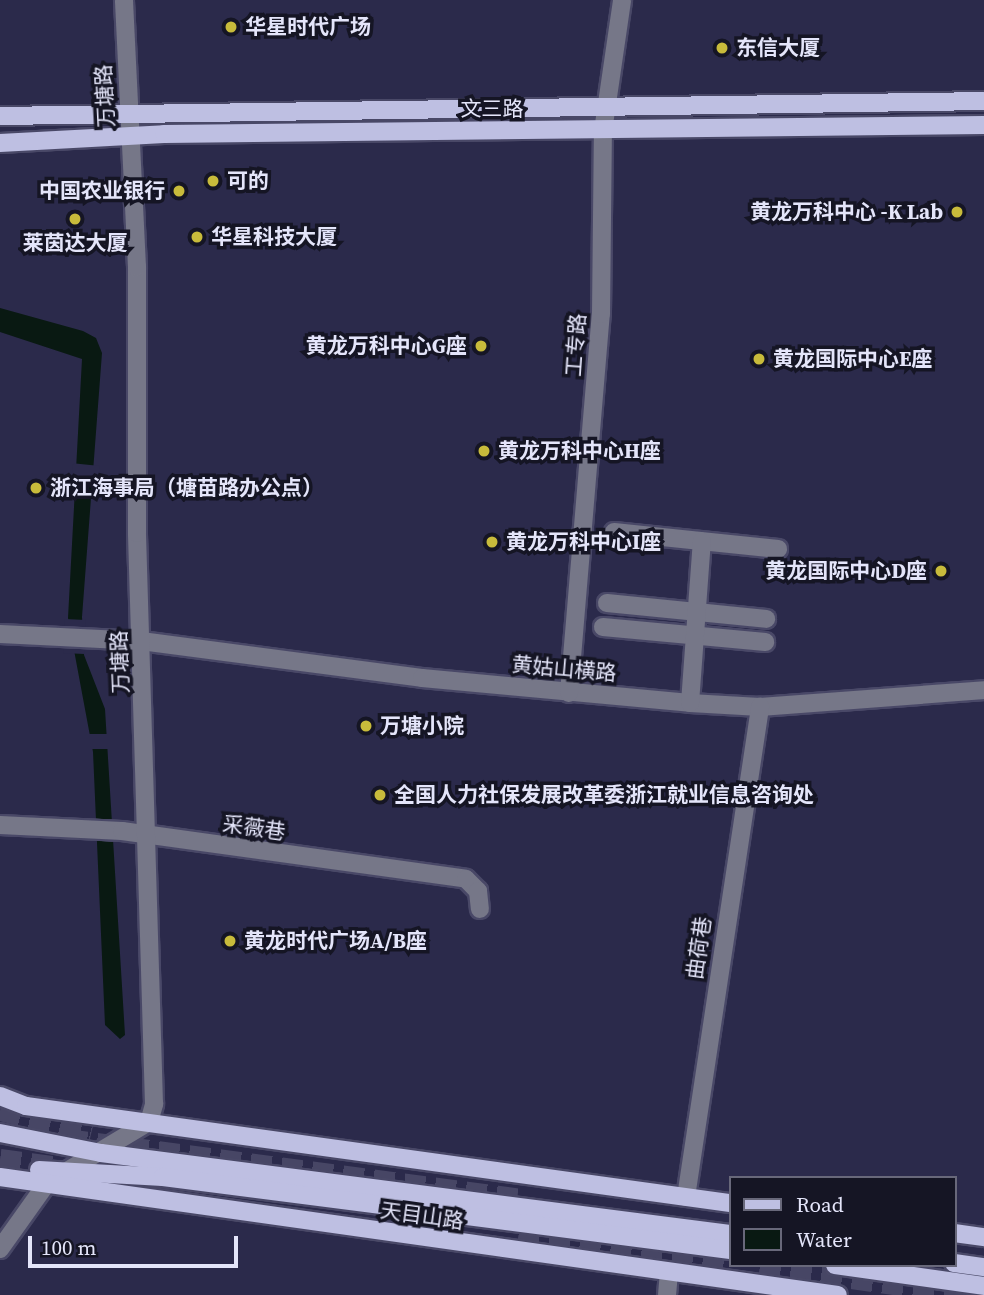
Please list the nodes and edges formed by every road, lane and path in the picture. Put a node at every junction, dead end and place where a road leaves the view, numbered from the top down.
1 (124, 0) edge
2 (622, 0) edge
3 (984, 101) edge
4 (610, 108) junction
5 (0, 116) edge
6 (128, 116) junction
7 (984, 125) edge
8 (603, 131) junction
9 (131, 141) junction
10 (0, 144) edge
11 (614, 532) dead end
12 (702, 541) junction
13 (778, 549) dead end
14 (607, 603) dead end
15 (695, 611) junction
16 (766, 619) dead end
17 (603, 627) dead end
18 (0, 634) edge
19 (696, 636) junction
20 (141, 641) junction
21 (765, 642) dead end
22 (984, 690) edge
23 (569, 693) junction
24 (690, 703) junction
25 (760, 707) junction
26 (0, 825) edge
27 (149, 835) junction
28 (480, 909) dead end
29 (0, 1096) edge
30 (149, 1122) junction
31 (0, 1133) edge
32 (101, 1153) junction
33 (0, 1165) edge
34 (63, 1173) junction
35 (0, 1177) edge
36 (47, 1183) junction
37 (686, 1197) junction
38 (729, 1203) edge
39 (956, 1233) edge
40 (729, 1234) edge
41 (984, 1237) edge
42 (0, 1249) edge
43 (729, 1250) edge
44 (956, 1263) edge
45 (849, 1267) edge
46 (984, 1267) edge
47 (669, 1274) junction
48 (984, 1286) edge
49 (667, 1295) edge
50 (838, 1295) edge

1 - 6 street, 万塘路
2 - 4 street, 工专路
3 - 4 main road, 文三路
4 - 6 main road, 文三路
4 - 8 street, 工专路
5 - 6 main road, 文三路
6 - 9 street, 万塘路
7 - 8 main road, 文三路
8 - 9 main road, 文三路
8 - 23 street, 工专路
9 - 10 main road, 文三路
9 - 20 street, 万塘路
11 - 12 street
12 - 13 street
12 - 15 street
14 - 15 street
15 - 16 street
15 - 19 street
17 - 19 street
18 - 20 street, 黄姑山横路
19 - 21 street
19 - 24 street
20 - 23 street, 黄姑山横路
20 - 27 street, 万塘路
22 - 25 street, 黄姑山横路
23 - 24 street, 黄姑山横路
24 - 25 street, 黄姑山横路
25 - 37 street, 曲荷巷
26 - 27 street, 采薇巷
27 - 28 street, 采薇巷
27 - 30 street, 万塘路
29 - 30 main road
30 - 32 street
30 - 37 main road
31 - 32 main road, 天目山路
32 - 34 street
32 - 40 main road, 天目山路
33 - 34 main road, 天目山路
34 - 36 street
34 - 43 main road, 天目山路
35 - 36 main road, 天目山路
36 - 42 street
36 - 47 main road, 天目山路
37 - 38 main road
39 - 41 main road
44 - 46 main road
45 - 48 main road
47 - 49 street
47 - 50 main road, 天目山路

